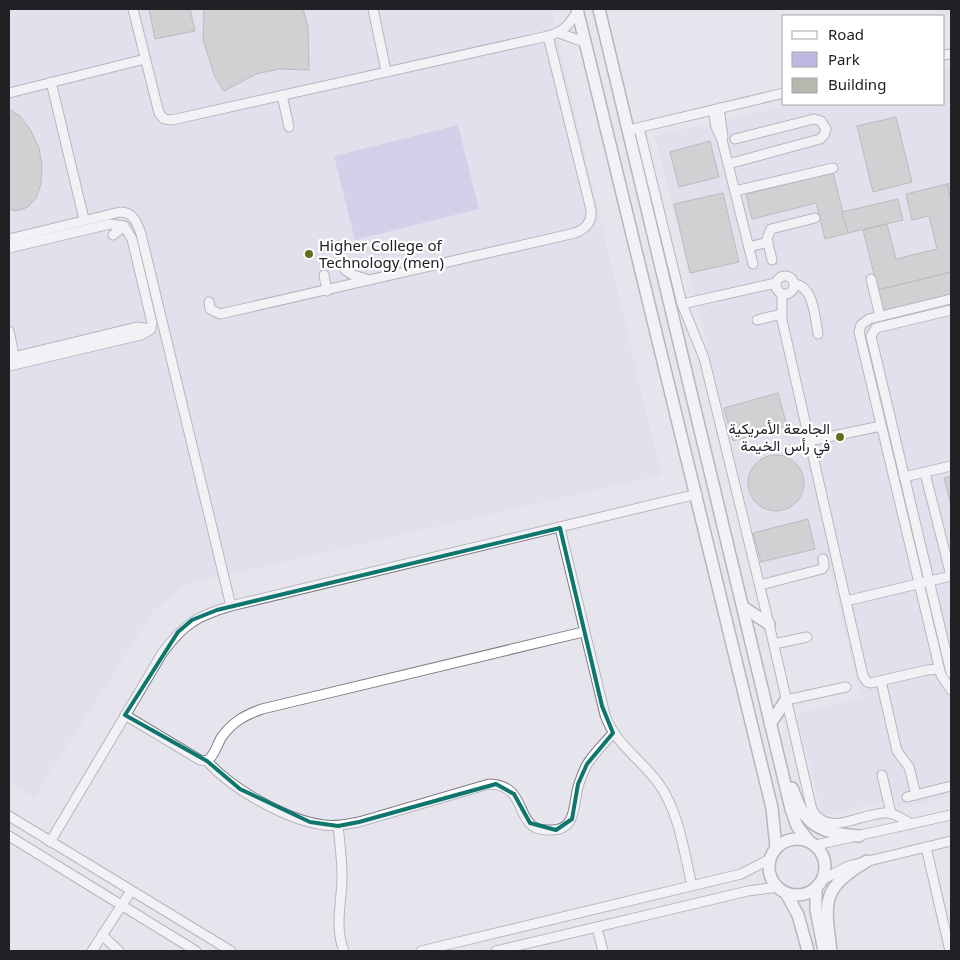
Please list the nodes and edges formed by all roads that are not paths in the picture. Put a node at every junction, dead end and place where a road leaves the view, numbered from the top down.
1 (133, 9) edge
2 (373, 9) edge
3 (599, 9) edge
4 (577, 10) edge
5 (559, 33) junction
6 (548, 36) junction
7 (584, 42) junction
8 (145, 59) junction
9 (386, 71) junction
10 (51, 82) junction
11 (9, 93) edge
12 (782, 93) edge
13 (282, 95) junction
14 (716, 109) junction
15 (289, 127) dead end
16 (634, 129) junction
17 (735, 140) dead end
18 (728, 164) junction
19 (833, 168) dead end
20 (735, 191) junction
21 (815, 218) dead end
22 (84, 219) junction
23 (124, 226) junction
24 (113, 235) dead end
25 (9, 239) edge
26 (768, 242) junction
27 (748, 247) junction
28 (9, 248) edge
29 (772, 260) dead end
30 (753, 264) dead end
31 (345, 270) dead end
32 (324, 275) dead end
33 (871, 279) dead end
34 (372, 280) junction
35 (776, 283) junction
36 (794, 284) junction
37 (327, 291) junction
38 (782, 294) junction
39 (951, 299) edge
40 (208, 302) dead end
41 (682, 304) junction
42 (951, 310) edge
43 (781, 314) junction
44 (880, 316) junction
45 (869, 319) junction
46 (757, 320) dead end
47 (860, 328) junction
48 (9, 331) edge
49 (873, 331) junction
50 (818, 334) dead end
51 (12, 361) edge
52 (881, 426) junction
53 (810, 441) junction
54 (951, 466) edge
55 (925, 472) junction
56 (904, 477) junction
57 (697, 494) junction
58 (560, 528) junction
59 (823, 559) dead end
60 (951, 576) edge
61 (929, 582) junction
62 (919, 584) junction
63 (760, 585) junction
64 (846, 601) junction
65 (231, 606) junction
66 (743, 607) junction
67 (769, 624) junction
68 (583, 632) junction
69 (807, 636) dead end
70 (774, 644) junction
71 (939, 669) junction
72 (951, 673) edge
73 (881, 681) junction
74 (846, 687) dead end
75 (951, 690) edge
76 (786, 700) junction
77 (126, 715) junction
78 (770, 724) junction
79 (613, 734) junction
80 (206, 761) junction
81 (783, 775) junction
82 (882, 775) dead end
83 (951, 786) edge
84 (891, 813) junction
85 (951, 815) edge
86 (9, 816) edge
87 (911, 824) junction
88 (338, 826) junction
89 (9, 836) edge
90 (859, 836) junction
91 (951, 841) edge
92 (50, 842) junction
93 (812, 843) junction
94 (926, 847) junction
95 (776, 848) junction
96 (770, 859) junction
97 (867, 861) junction
98 (819, 884) junction
99 (692, 886) junction
100 (782, 890) junction
101 (130, 891) junction
102 (121, 905) junction
103 (597, 928) junction
104 (102, 935) junction
105 (92, 951) edge
106 (119, 951) edge
107 (196, 951) edge
108 (231, 951) edge
109 (344, 951) edge
110 (421, 951) edge
111 (496, 951) edge
112 (603, 951) edge
113 (808, 951) edge
114 (824, 951) edge
115 (831, 951) edge
116 (950, 951) edge

1 - 8 street
2 - 9 street
3 - 16 main road
4 - 5 street
4 - 7 main road
5 - 6 street
5 - 7 street
6 - 9 street
6 - 34 street
7 - 57 main road
8 - 10 street
8 - 13 street
9 - 13 street
10 - 11 street
10 - 22 street
12 - 14 street
13 - 15 street
14 - 16 street
14 - 18 street
16 - 41 street
16 - 66 main road
17 - 18 street
18 - 20 street
19 - 20 street
20 - 27 street
21 - 26 street
22 - 25 street
22 - 65 street
23 - 24 street
23 - 28 street
23 - 51 street
26 - 27 street
26 - 29 street
27 - 30 street
31 - 34 street
32 - 37 street
33 - 44 street
34 - 37 street
35 - 36 street
35 - 38 street
35 - 41 street
36 - 38 street
36 - 50 street
37 - 40 street
38 - 43 street
39 - 44 street
41 - 63 street
42 - 49 street
43 - 46 street
43 - 53 street
44 - 45 street
45 - 47 street
45 - 49 street
47 - 49 street
47 - 52 street
48 - 51 street
49 - 56 street
52 - 53 street
52 - 62 street
53 - 64 street
54 - 55 street
55 - 56 street
55 - 60 street
56 - 61 street
57 - 58 street
57 - 95 main road
58 - 65 street
58 - 68 street
59 - 63 street
60 - 61 street
61 - 62 street
61 - 72 street
62 - 64 street
62 - 71 street
63 - 67 street
64 - 73 street
65 - 77 street
66 - 67 main road
66 - 78 main road
67 - 70 street
68 - 79 street
68 - 80 street
69 - 70 street
70 - 76 street
71 - 73 street
71 - 75 street
73 - 83 street
74 - 76 street
76 - 78 main road
76 - 84 street
77 - 80 street
77 - 92 street
78 - 81 main road
79 - 88 street
79 - 99 street
80 - 88 street
81 - 90 main road
81 - 93 main road
82 - 84 street
84 - 87 street
85 - 87 street
86 - 92 street
87 - 90 street
88 - 109 street
89 - 102 street
90 - 93 street
91 - 94 street
92 - 101 street
93 - 95 main road
93 - 98 main road
94 - 97 street
94 - 116 street
95 - 96 main road
96 - 99 street
96 - 100 main road
97 - 98 street
97 - 115 main road
98 - 100 main road
98 - 114 main road
99 - 110 street
100 - 103 street
100 - 113 main road
101 - 102 street
101 - 108 street
102 - 104 street
102 - 107 street
103 - 111 street
103 - 112 street
104 - 105 street
104 - 106 street

